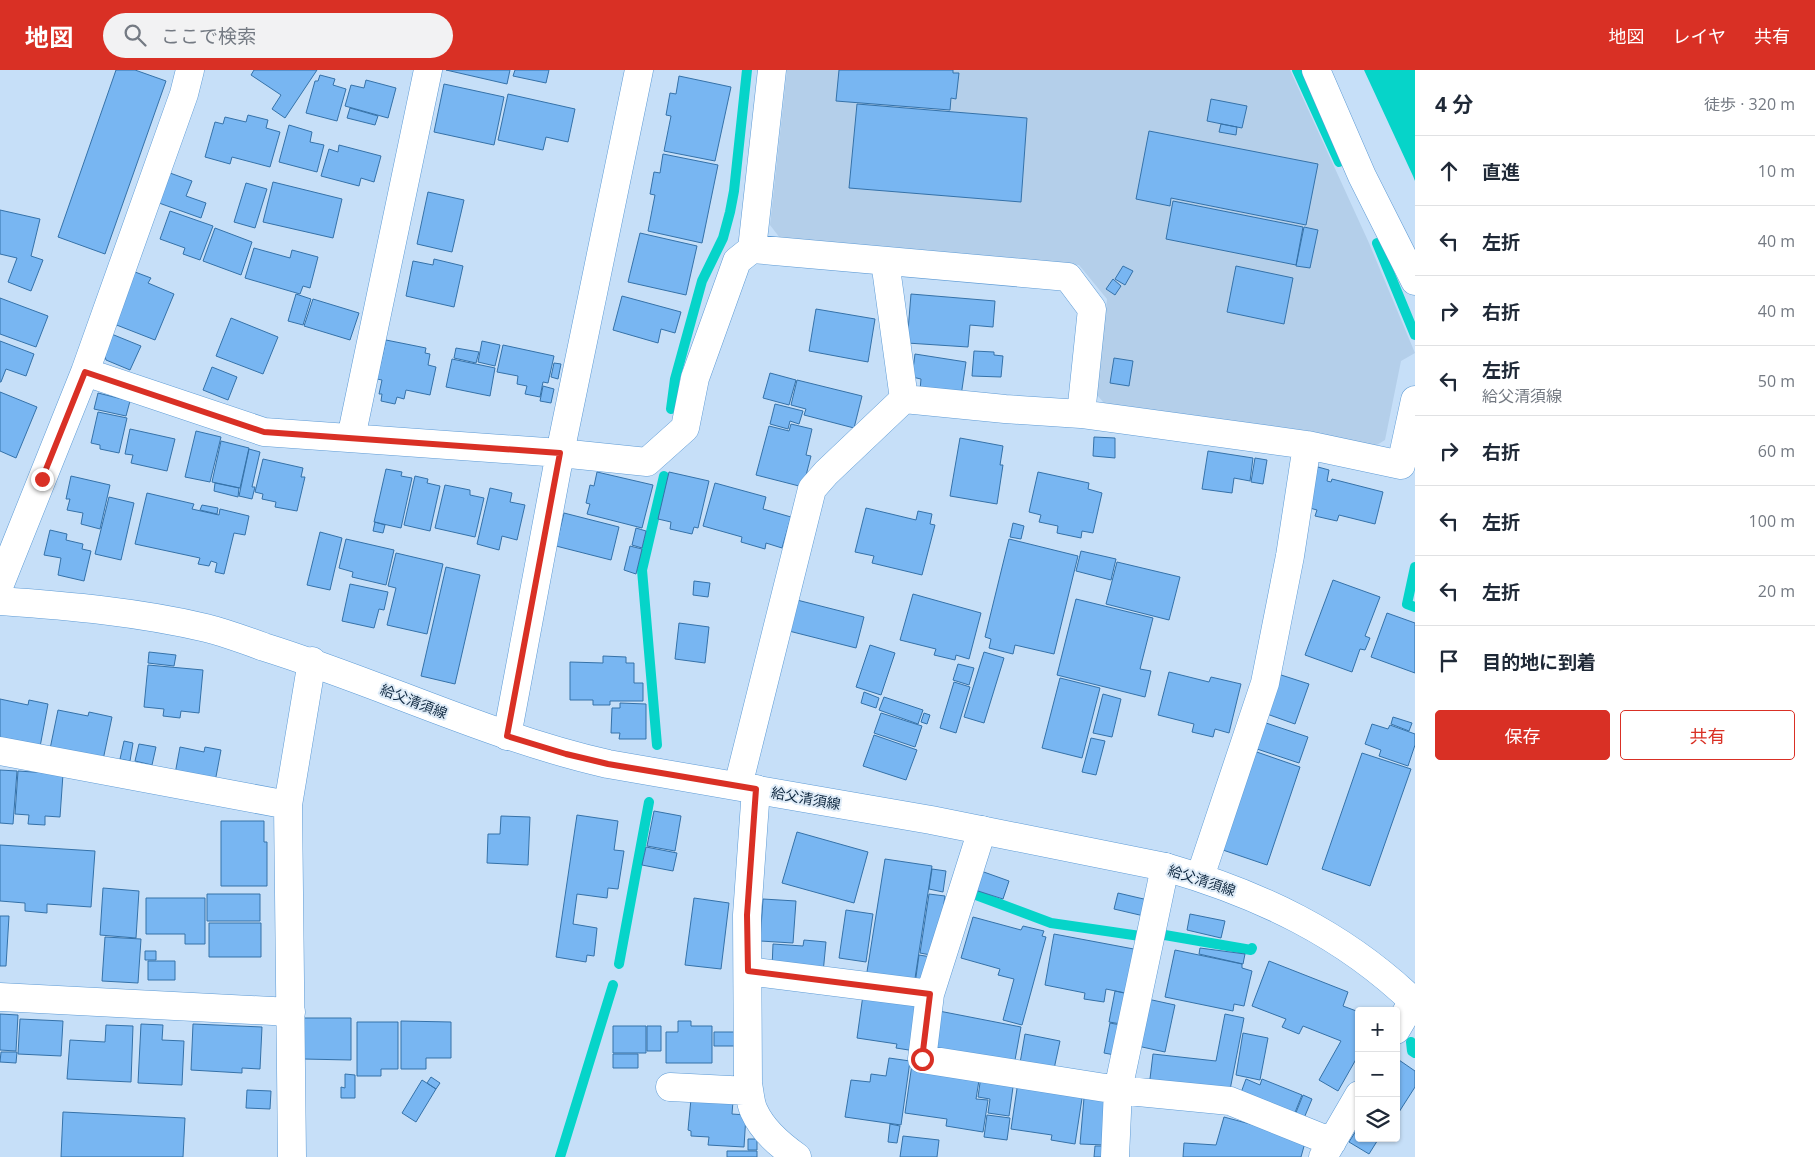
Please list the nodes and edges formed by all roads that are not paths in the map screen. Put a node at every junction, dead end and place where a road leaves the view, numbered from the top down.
1 (190, 70) edge
2 (428, 70) edge
3 (640, 70) edge
4 (772, 70) edge
5 (1316, 70) edge
6 (752, 249) junction
7 (885, 261) junction
8 (1415, 281) edge
9 (85, 372) junction
10 (904, 399) junction
11 (1415, 400) edge
12 (1082, 414) junction
13 (351, 438) junction
14 (1307, 445) junction
15 (560, 453) junction
16 (1408, 467) edge
17 (0, 584) edge
18 (0, 601) edge
19 (312, 662) junction
20 (507, 736) junction
21 (0, 751) edge
22 (747, 788) junction
23 (288, 805) junction
24 (982, 830) junction
25 (1165, 867) junction
26 (1200, 877) junction
27 (748, 971) junction
28 (930, 994) junction
29 (0, 997) edge
30 (1414, 1001) edge
31 (291, 1012) junction
32 (1400, 1024) edge
33 (670, 1087) dead end
34 (1118, 1090) junction
35 (749, 1091) junction
36 (1358, 1097) edge
37 (1328, 1149) edge
38 (292, 1157) edge
39 (797, 1157) edge
40 (1115, 1157) edge

1 - 9 street
2 - 13 street
3 - 15 street
4 - 6 street
5 - 8 street
6 - 7 street
6 - 15 street
7 - 10 street
7 - 12 street
9 - 13 street
9 - 17 street
10 - 12 street
10 - 22 street
11 - 16 street
12 - 14 street
13 - 15 street
14 - 16 street
14 - 26 street
15 - 20 street
18 - 19 street, 給父清須線
19 - 20 street, 給父清須線
19 - 23 street
20 - 22 street, 給父清須線
21 - 23 street
22 - 24 street, 給父清須線
22 - 27 street
23 - 31 street
24 - 25 street, 給父清須線
24 - 28 street
25 - 26 street, 給父清須線
25 - 34 street
26 - 30 street, 給父清須線
27 - 28 street
27 - 35 street
28 - 34 street
29 - 31 street
30 - 32 street
31 - 38 street
33 - 35 street
34 - 37 street
34 - 40 street
35 - 39 street
36 - 37 street

